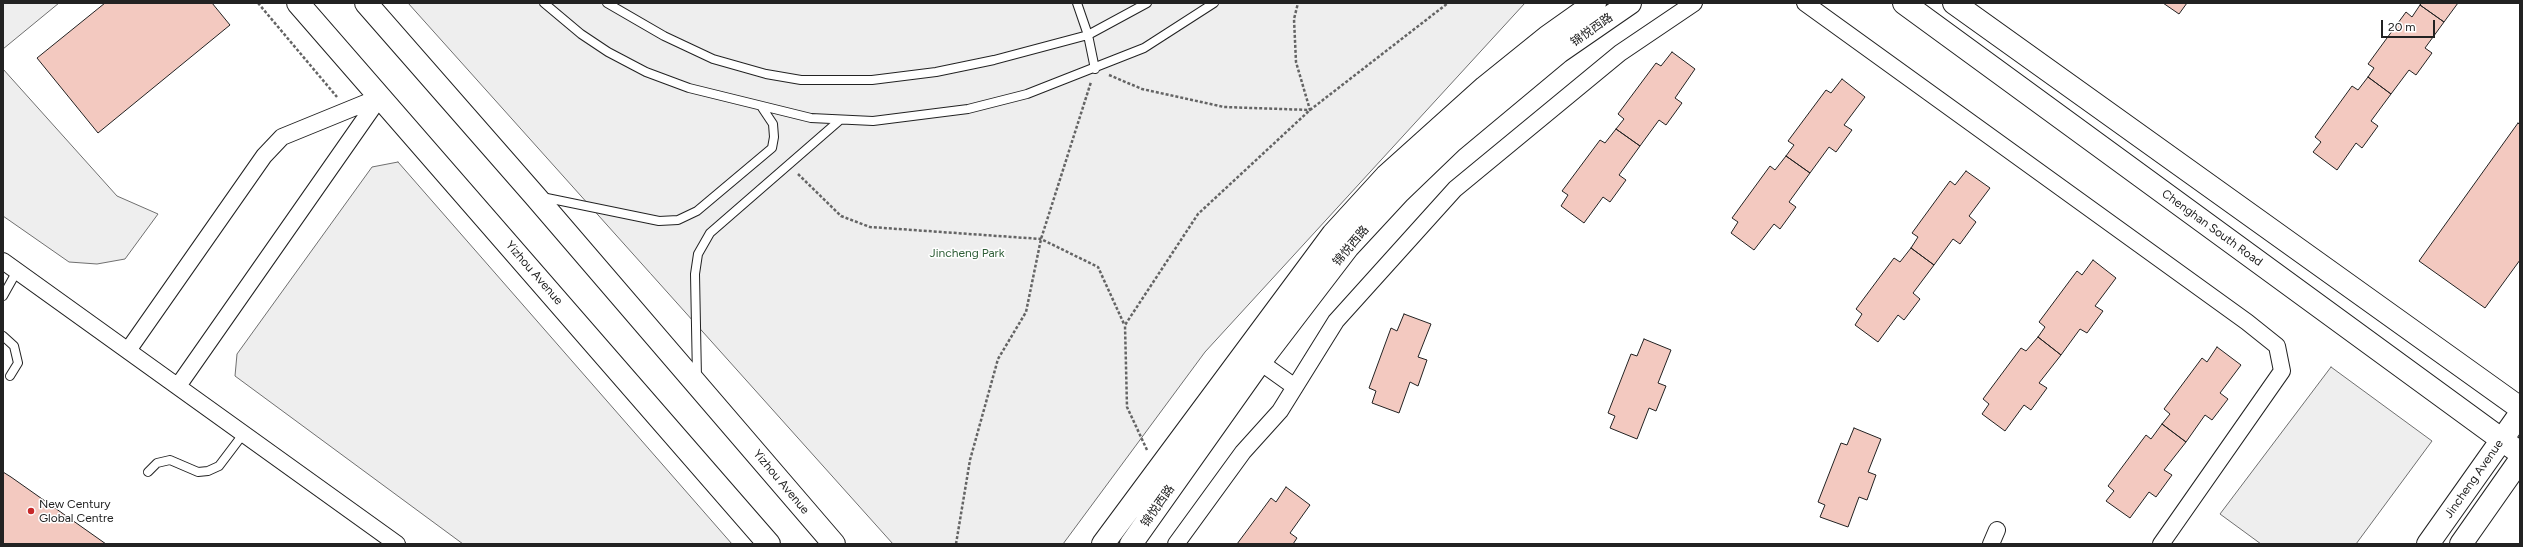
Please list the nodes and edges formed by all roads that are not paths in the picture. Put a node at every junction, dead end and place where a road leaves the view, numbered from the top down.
1 (298, 3) edge
2 (366, 3) edge
3 (544, 3) edge
4 (607, 3) edge
5 (1077, 3) edge
6 (1147, 3) edge
7 (1214, 3) edge
8 (1595, 3) edge
9 (1630, 3) edge
10 (1694, 3) edge
11 (1805, 3) edge
12 (1904, 3) edge
13 (1954, 3) edge
14 (1088, 35) junction
15 (1095, 69) junction
16 (380, 97) junction
17 (761, 106) junction
18 (840, 120) junction
19 (535, 196) junction
20 (3, 260) edge
21 (17, 271) junction
22 (3, 296) edge
23 (3, 336) edge
24 (129, 349) junction
25 (1260, 362) junction
26 (10, 376) dead end
27 (697, 383) junction
28 (178, 386) junction
29 (1295, 386) junction
30 (2520, 408) edge
31 (2520, 414) edge
32 (244, 433) junction
33 (2502, 440) junction
34 (2520, 453) edge
35 (2520, 460) edge
36 (148, 472) dead end
37 (397, 544) edge
38 (769, 544) edge
39 (834, 544) edge
40 (1103, 544) edge
41 (1131, 544) edge
42 (1176, 544) edge
43 (2161, 544) edge
44 (2428, 544) edge
45 (2461, 544) edge

1 - 16 main road, Yizhou Avenue
2 - 19 main road, Yizhou Avenue
3 - 17 lane
4 - 14 lane
5 - 14 lane
6 - 14 lane
7 - 15 lane
8 - 40 main road, 锦悦西路
9 - 25 main road, 锦悦西路
10 - 29 street
11 - 43 street
12 - 33 main road, Chenghan South Road
13 - 30 main road
14 - 15 lane
15 - 18 lane
16 - 24 street
16 - 28 street
16 - 38 main road, Yizhou Avenue
17 - 18 lane
17 - 19 lane
18 - 27 lane
19 - 27 main road, Yizhou Avenue
20 - 21 street
21 - 22 lane
21 - 24 street
23 - 26 lane
24 - 28 street
25 - 29 street
25 - 41 main road, 锦悦西路
27 - 39 main road, Yizhou Avenue
28 - 32 street
29 - 42 street
31 - 33 main road, Jincheng Avenue
32 - 36 lane
32 - 37 street
33 - 34 main road, Chenghan South Road
33 - 44 main road, Jincheng Avenue
35 - 45 main road

